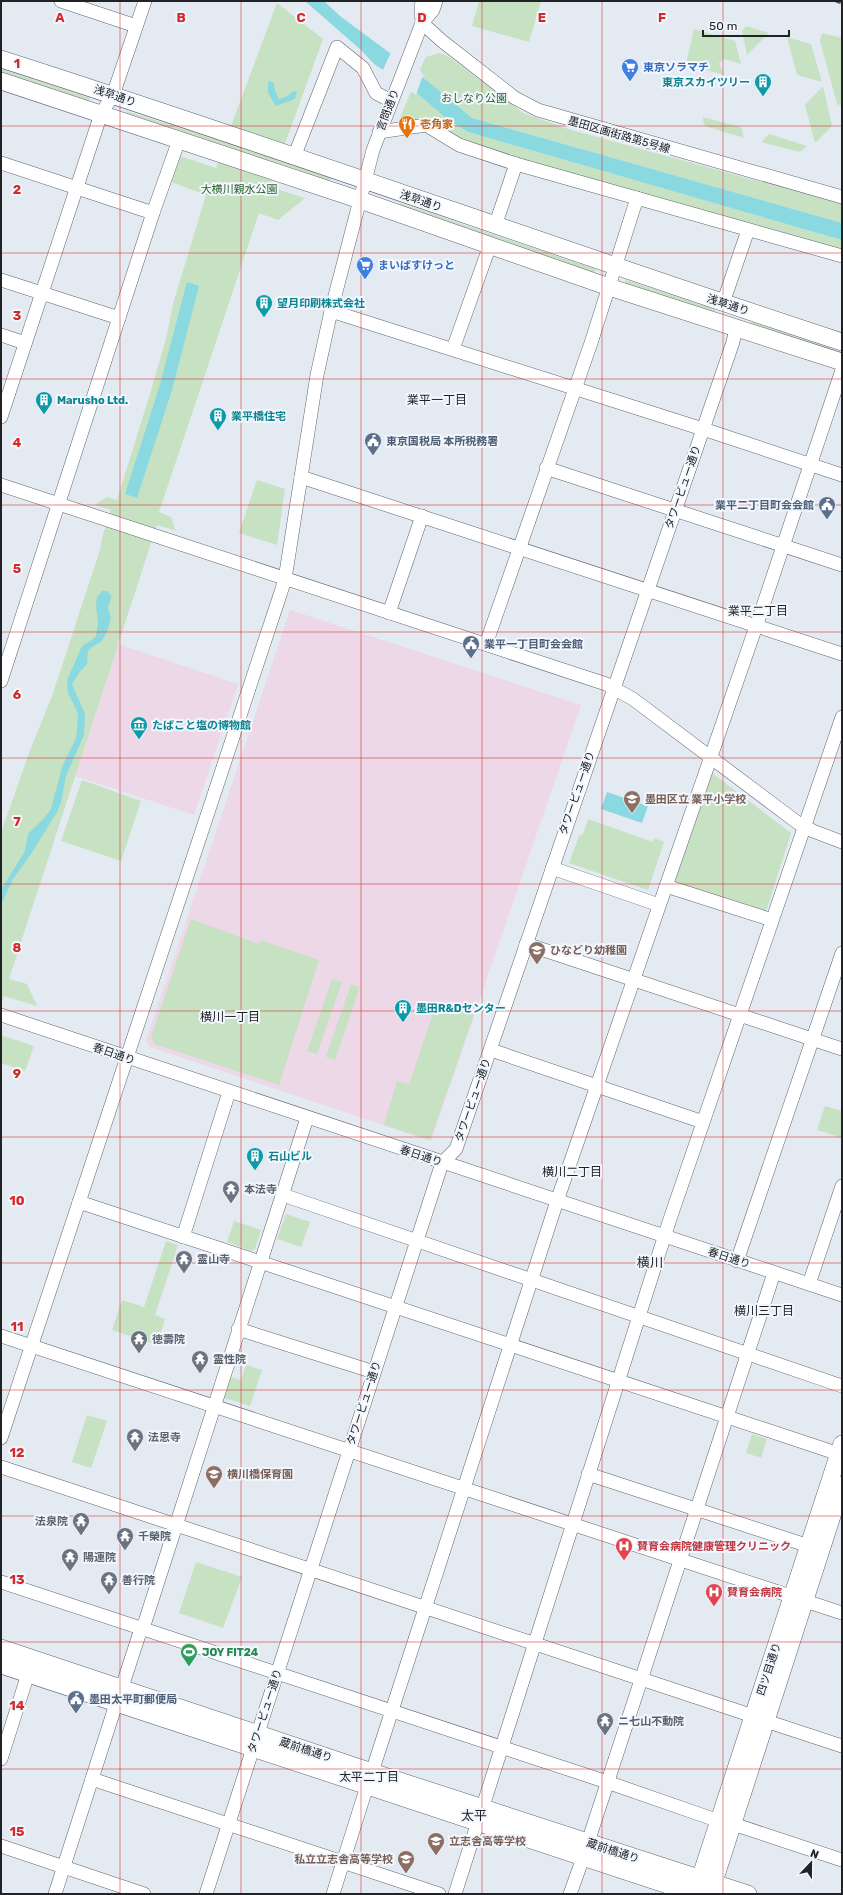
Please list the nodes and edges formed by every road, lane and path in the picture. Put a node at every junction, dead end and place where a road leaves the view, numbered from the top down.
1 (61, 1) edge
2 (145, 1) edge
3 (426, 4) edge
4 (422, 22) junction
5 (136, 26) junction
6 (1, 59) edge
7 (1, 81) edge
8 (113, 95) junction
9 (393, 95) junction
10 (101, 114) junction
11 (379, 132) junction
12 (179, 140) junction
13 (288, 155) junction
14 (1, 163) edge
15 (516, 164) junction
16 (364, 181) junction
17 (76, 188) junction
18 (842, 197) edge
19 (637, 198) junction
20 (360, 200) junction
21 (154, 213) junction
22 (495, 226) junction
23 (748, 230) junction
24 (490, 245) junction
25 (842, 256) edge
26 (614, 267) junction
27 (1, 280) edge
28 (609, 287) junction
29 (42, 293) junction
30 (723, 303) junction
31 (331, 311) junction
32 (119, 318) junction
33 (736, 328) junction
34 (1, 335) edge
35 (842, 342) edge
36 (25, 343) junction
37 (454, 349) junction
38 (842, 362) edge
39 (842, 370) edge
40 (575, 388) junction
41 (1, 416) edge
42 (703, 429) junction
43 (810, 465) junction
44 (546, 468) junction
45 (842, 475) edge
46 (301, 477) junction
47 (1, 485) edge
48 (59, 504) junction
49 (676, 510) junction
50 (422, 516) junction
51 (784, 545) junction
52 (519, 548) junction
53 (842, 565) edge
54 (285, 579) junction
55 (648, 590) junction
56 (389, 613) junction
57 (756, 625) junction
58 (486, 644) junction
59 (842, 654) edge
60 (1, 681) edge
61 (613, 687) junction
62 (842, 716) edge
63 (711, 757) junction
64 (804, 827) junction
65 (842, 842) edge
66 (552, 868) junction
67 (666, 886) junction
68 (659, 905) junction
69 (772, 920) junction
70 (526, 944) junction
71 (842, 952) edge
72 (633, 980) junction
73 (740, 1015) junction
74 (1, 1016) edge
75 (813, 1039) junction
76 (842, 1049) edge
77 (491, 1050) junction
78 (127, 1058) junction
79 (597, 1086) junction
80 (230, 1092) junction
81 (307, 1118) junction
82 (703, 1122) junction
83 (442, 1162) junction
84 (842, 1186) edge
85 (283, 1195) junction
86 (557, 1201) junction
87 (79, 1202) junction
88 (183, 1237) junction
89 (664, 1237) junction
90 (417, 1241) junction
91 (737, 1261) junction
92 (260, 1262) junction
93 (774, 1273) junction
94 (531, 1280) junction
95 (809, 1284) junction
96 (842, 1295) edge
97 (395, 1307) junction
98 (639, 1316) junction
99 (238, 1329) junction
100 (1, 1336) edge
101 (510, 1345) junction
102 (32, 1347) junction
103 (747, 1353) junction
104 (374, 1372) junction
105 (618, 1380) junction
106 (842, 1386) edge
107 (214, 1406) junction
108 (726, 1416) junction
109 (1, 1438) edge
110 (840, 1449) edge
111 (349, 1450) junction
112 (1, 1468) edge
113 (588, 1474) junction
114 (842, 1485) edge
115 (464, 1488) junction
116 (696, 1509) junction
117 (573, 1524) junction
118 (175, 1525) junction
119 (809, 1546) junction
120 (679, 1560) junction
121 (310, 1570) junction
122 (1, 1582) edge
123 (799, 1599) junction
124 (425, 1607) junction
125 (842, 1613) edge
126 (142, 1628) junction
127 (535, 1644) junction
128 (1, 1648) edge
129 (1, 1665) edge
130 (277, 1673) junction
131 (28, 1674) junction
132 (640, 1678) junction
133 (122, 1687) junction
134 (116, 1704) junction
135 (391, 1711) junction
136 (760, 1719) junction
137 (255, 1741) junction
138 (842, 1746) edge
139 (502, 1747) junction
140 (1, 1759) edge
141 (370, 1779) junction
142 (92, 1780) junction
143 (607, 1782) junction
144 (480, 1815) junction
145 (726, 1822) junction
146 (228, 1824) junction
147 (1, 1846) edge
148 (585, 1850) junction
149 (842, 1860) edge
150 (343, 1862) junction
151 (64, 1866) junction
152 (703, 1889) edge
153 (55, 1894) edge
154 (144, 1894) edge
155 (206, 1894) edge
156 (333, 1894) edge
157 (439, 1894) edge
158 (455, 1894) edge
159 (570, 1894) edge
160 (748, 1894) edge

1 - 5 street
2 - 5 street
3 - 4 street, 言問通り
4 - 9 street, 言問通り
4 - 18 street, 墨田区画街路第5号線
5 - 8 street
6 - 8 main road, 浅草通り
7 - 10 main road, 浅草通り
8 - 10 street
8 - 13 main road, 浅草通り
9 - 11 street, 言問通り
9 - 13 street
10 - 12 main road, 浅草通り
10 - 17 street
11 - 15 street
11 - 16 street, 言問通り
12 - 20 main road, 浅草通り
12 - 21 street
13 - 16 main road, 浅草通り
14 - 17 street
15 - 19 street
15 - 22 street
16 - 20 street, 言問通り
16 - 22 main road, 浅草通り
17 - 21 street
17 - 29 street
19 - 23 street
19 - 26 street
20 - 24 main road, 浅草通り
20 - 31 street, 言問通り
21 - 32 street
22 - 26 main road, 浅草通り
23 - 25 street
23 - 30 street
24 - 28 main road, 浅草通り
24 - 37 street
26 - 28 street
26 - 30 main road, 浅草通り
27 - 29 street
28 - 33 main road, 浅草通り
28 - 40 street
29 - 32 street
29 - 36 street
30 - 35 main road, 浅草通り
31 - 37 street
31 - 46 street, 言問通り
32 - 48 street
33 - 38 main road, 浅草通り
33 - 42 street, タワービュー通り
34 - 36 street
36 - 41 street
37 - 40 street
39 - 43 street
40 - 42 street
40 - 44 street
42 - 43 street
42 - 49 street, タワービュー通り
43 - 45 street
43 - 51 street
44 - 49 street
44 - 52 street
46 - 50 street
46 - 54 street, 言問通り
47 - 48 street
48 - 54 street
48 - 60 street
49 - 51 street
49 - 55 street, タワービュー通り
50 - 52 street
50 - 56 street
51 - 53 street
51 - 57 street
52 - 55 street
52 - 58 street
54 - 56 street
54 - 78 street, 言問通り
55 - 57 street
55 - 61 street, タワービュー通り
56 - 58 street
57 - 59 street
57 - 63 street
58 - 61 street
61 - 63 street
61 - 66 street, タワービュー通り
62 - 64 street
63 - 64 street
63 - 67 street
64 - 65 street
64 - 69 street
66 - 68 street
66 - 70 street, タワービュー通り
67 - 68 street
67 - 69 street
68 - 72 street
69 - 73 street
70 - 72 street
70 - 77 street, タワービュー通り
71 - 75 street
72 - 73 street
72 - 79 street
73 - 75 street
73 - 82 street
74 - 78 street, 春日通り
75 - 76 street
75 - 91 street
77 - 79 street
77 - 83 street, タワービュー通り
78 - 80 street, 春日通り
78 - 87 street, 言問通り
79 - 82 street
79 - 86 street
80 - 81 street, 春日通り
80 - 88 street
81 - 83 street, 春日通り
81 - 85 street
82 - 89 street
83 - 86 street, 春日通り
83 - 90 street, タワービュー通り
84 - 95 street
85 - 90 street
85 - 92 street
86 - 89 street, 春日通り
86 - 94 street
87 - 88 street
87 - 102 street, 言問通り
88 - 92 street
89 - 91 street, 春日通り
89 - 98 street
90 - 94 street
90 - 97 street, タワービュー通り
91 - 93 street, 春日通り
92 - 97 street
92 - 99 street
93 - 95 street, 春日通り
93 - 103 street
94 - 98 street
94 - 101 street
95 - 96 street, 春日通り
97 - 101 street
97 - 104 street, タワービュー通り
98 - 103 street
98 - 105 street
99 - 104 street
99 - 107 street
100 - 102 street
101 - 105 street
101 - 115 street
102 - 107 street
102 - 109 street, 言問通り
103 - 106 street
103 - 108 street
104 - 111 street, タワービュー通り
105 - 108 street
105 - 113 street
107 - 111 street
107 - 118 street
108 - 110 street
108 - 116 street
110 - 119 main road, 四ツ目通り
111 - 115 street
111 - 121 street, タワービュー通り
112 - 118 street
113 - 116 street
113 - 117 street
114 - 123 main road, 四ツ目通り
115 - 117 street
115 - 124 street
116 - 119 street
116 - 120 street
117 - 120 street
117 - 127 street
118 - 121 street
118 - 126 street
119 - 123 main road, 四ツ目通り
120 - 123 street
120 - 132 street
121 - 124 street
121 - 130 street, タワービュー通り
122 - 126 street
123 - 125 street
123 - 136 main road, 四ツ目通り
124 - 127 street
124 - 135 street
126 - 130 street
126 - 133 street
127 - 132 street
127 - 139 street
128 - 133 main road, 蔵前橋通り
129 - 131 main road, 蔵前橋通り
130 - 135 street
130 - 137 street, タワービュー通り
131 - 134 main road, 蔵前橋通り
131 - 140 street
132 - 136 street
132 - 143 street
133 - 137 main road, 蔵前橋通り
134 - 137 main road, 蔵前橋通り
134 - 142 street
135 - 139 street
135 - 141 street
136 - 138 street
136 - 145 main road, 四ツ目通り
137 - 141 main road, 蔵前橋通り
137 - 146 street, タワービュー通り
139 - 143 street
139 - 144 street
141 - 144 main road, 蔵前橋通り
141 - 150 street
142 - 146 street
142 - 151 street
143 - 145 street
143 - 148 street
144 - 148 main road, 蔵前橋通り
144 - 158 street
145 - 149 street
145 - 152 main road, 四ツ目通り
146 - 150 street
146 - 155 street, タワービュー通り
147 - 151 street
148 - 152 main road, 蔵前橋通り
148 - 159 street
150 - 156 street
150 - 157 street
151 - 153 street
151 - 154 street
152 - 160 main road, 蔵前橋通り

